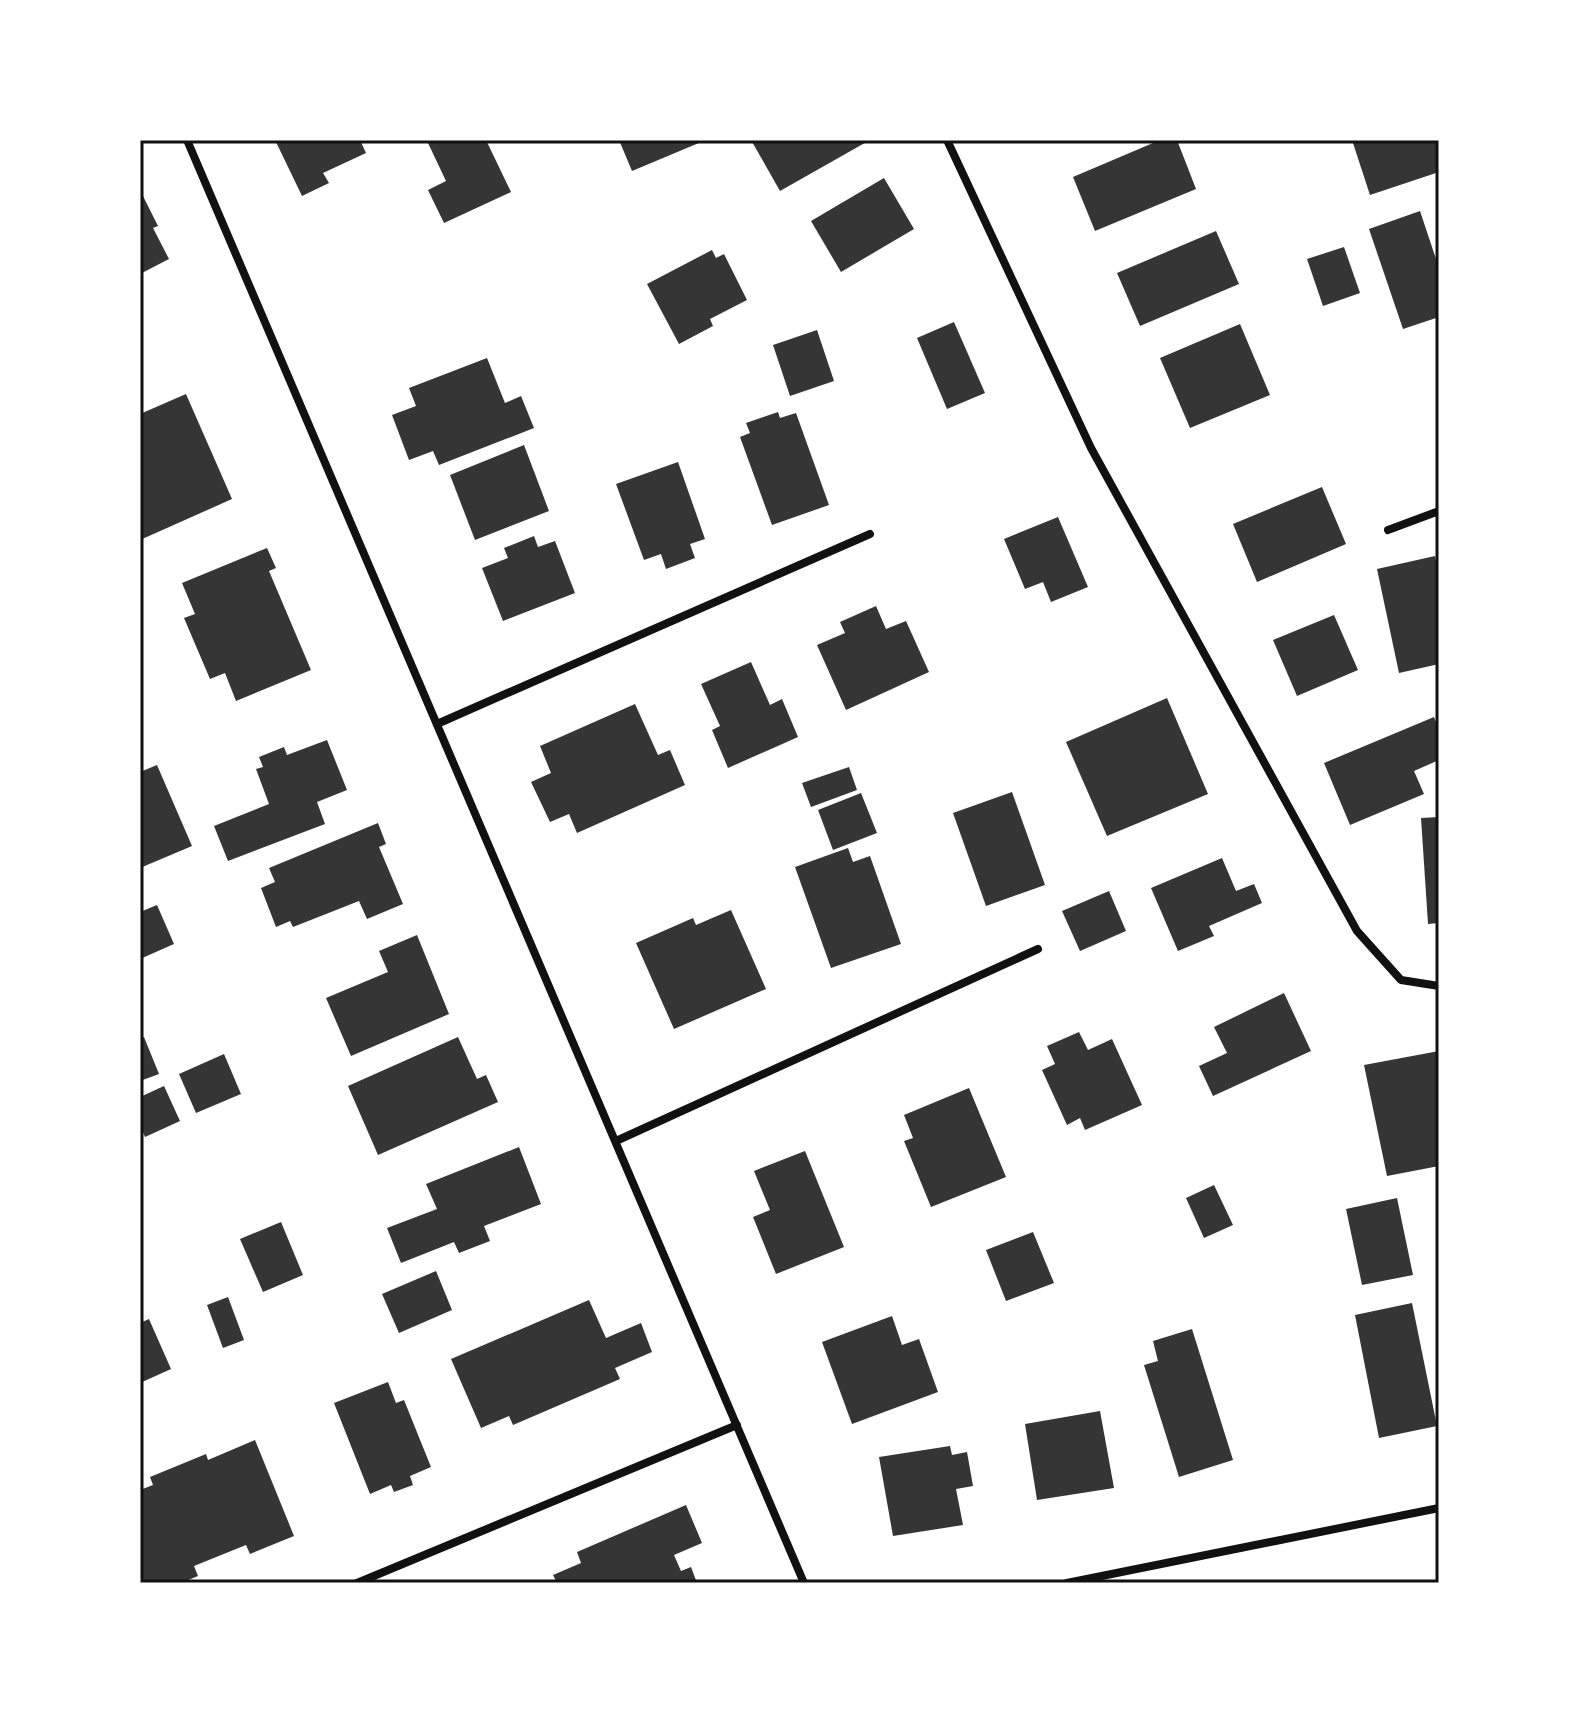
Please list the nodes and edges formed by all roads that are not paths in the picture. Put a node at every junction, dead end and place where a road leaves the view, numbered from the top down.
1 (187, 140) edge
2 (947, 140) edge
3 (1439, 511) edge
4 (1388, 530) dead end
5 (870, 534) dead end
6 (437, 724) junction
7 (1038, 949) dead end
8 (1439, 986) edge
9 (616, 1141) junction
10 (737, 1425) junction
11 (1439, 1508) edge
12 (357, 1583) edge
13 (804, 1583) edge
14 (1067, 1583) edge

1 - 6 street
2 - 8 street
3 - 4 street
5 - 6 street
6 - 9 street
7 - 9 street
9 - 10 street
10 - 12 street
10 - 13 street
11 - 14 street

